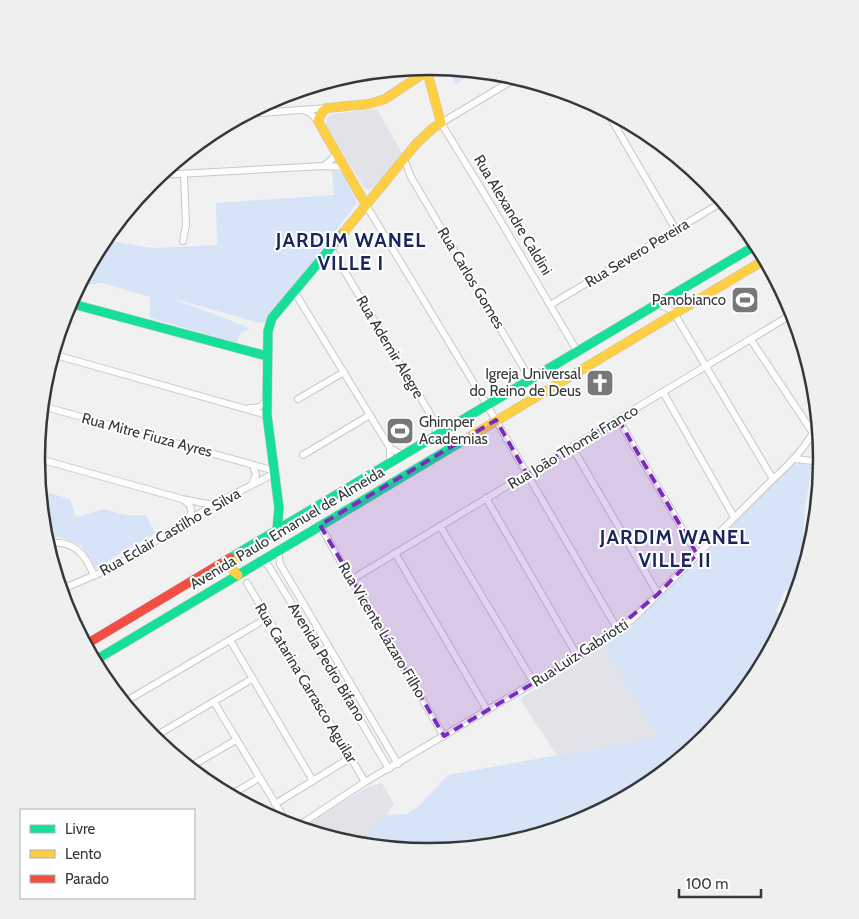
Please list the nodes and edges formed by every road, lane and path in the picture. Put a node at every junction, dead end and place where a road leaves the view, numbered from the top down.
1 (419, 75) edge
2 (429, 75) edge
3 (410, 83) junction
4 (508, 83) edge
5 (433, 90) junction
6 (327, 108) junction
7 (302, 109) junction
8 (265, 112) edge
9 (318, 121) junction
10 (613, 122) edge
11 (441, 123) junction
12 (336, 152) junction
13 (404, 159) junction
14 (324, 166) junction
15 (345, 167) junction
16 (393, 172) junction
17 (171, 175) edge
18 (184, 175) junction
19 (411, 177) junction
20 (357, 188) junction
21 (377, 192) junction
22 (366, 205) junction
23 (718, 205) edge
24 (373, 216) junction
25 (355, 218) junction
26 (676, 230) junction
27 (183, 240) dead end
28 (330, 247) junction
29 (750, 248) edge
30 (759, 263) edge
31 (294, 291) junction
32 (656, 304) junction
33 (77, 305) edge
34 (550, 305) junction
35 (674, 313) junction
36 (787, 318) edge
37 (268, 331) junction
38 (751, 340) junction
39 (576, 351) junction
40 (248, 352) junction
41 (59, 356) edge
42 (267, 356) junction
43 (706, 367) junction
44 (344, 372) junction
45 (530, 379) junction
46 (663, 392) junction
47 (266, 398) junction
48 (298, 399) dead end
49 (487, 404) junction
50 (241, 407) junction
51 (48, 408) edge
52 (256, 408) junction
53 (266, 412) junction
54 (370, 416) junction
55 (618, 419) junction
56 (496, 420) junction
57 (435, 422) junction
58 (448, 428) junction
59 (436, 434) junction
60 (813, 434) joint
61 (572, 447) junction
62 (390, 448) junction
63 (272, 452) junction
64 (303, 455) dead end
65 (402, 455) junction
66 (795, 459) junction
67 (45, 461) edge
68 (814, 461) edge
69 (390, 462) junction
70 (253, 465) junction
71 (275, 472) junction
72 (527, 474) junction
73 (773, 480) junction
74 (252, 484) junction
75 (277, 488) junction
76 (486, 498) junction
77 (182, 499) junction
78 (201, 503) junction
79 (190, 505) junction
80 (213, 505) junction
81 (279, 508) junction
82 (201, 512) junction
83 (734, 517) junction
84 (295, 518) junction
85 (188, 520) junction
86 (320, 525) junction
87 (440, 526) junction
88 (277, 530) junction
89 (267, 536) junction
90 (54, 542) edge
91 (278, 550) junction
92 (395, 553) junction
93 (697, 554) junction
94 (259, 561) junction
95 (248, 568) junction
96 (238, 575) junction
97 (94, 576) junction
98 (351, 580) junction
99 (247, 583) junction
100 (67, 587) edge
101 (658, 594) junction
102 (299, 596) junction
103 (290, 601) junction
104 (267, 618) junction
105 (618, 630) junction
106 (230, 640) junction
107 (91, 641) edge
108 (578, 656) junction
109 (100, 657) edge
110 (252, 680) junction
111 (534, 683) junction
112 (129, 700) edge
113 (214, 702) junction
114 (487, 710) junction
115 (160, 733) edge
116 (444, 736) junction
117 (236, 740) junction
118 (350, 758) junction
119 (194, 764) edge
120 (398, 764) junction
121 (390, 768) junction
122 (259, 778) junction
123 (313, 781) junction
124 (365, 782) junction
125 (236, 792) edge
126 (275, 804) junction
127 (281, 814) edge
128 (303, 823) edge

1 - 3 main road
2 - 5 main road, Rua Alexandre Caldini
3 - 5 main road
3 - 6 main road
4 - 11 street
5 - 11 main road, Rua Alexandre Caldini
6 - 7 street
6 - 9 main road
7 - 8 street
7 - 9 street
9 - 12 main road
10 - 26 street
11 - 13 main road
11 - 34 street, Rua Alexandre Caldini
12 - 14 street
12 - 15 main road
13 - 16 main road
13 - 19 street, Rua Carlos Gomes
14 - 15 street
14 - 18 street
15 - 20 main road
16 - 19 street
16 - 21 main road
17 - 18 street
18 - 27 street
19 - 45 street, Rua Carlos Gomes
20 - 21 main road
20 - 22 main road
21 - 22 main road
22 - 24 street
22 - 25 main road
23 - 26 street, Rua Severo Pereira
24 - 25 street
24 - 49 street
25 - 28 main road
26 - 34 street, Rua Severo Pereira
28 - 31 main road
28 - 57 street, Rua Ademir Alegre
29 - 32 main road, Avenida Paulo Emanuel de Almeida
30 - 35 main road, Avenida Paulo Emanuel de Almeida
31 - 37 main road
31 - 44 street
32 - 35 street
32 - 39 main road, Avenida Paulo Emanuel de Almeida
33 - 40 main road
34 - 39 street, Rua Alexandre Caldini
35 - 43 street
35 - 56 main road, Avenida Paulo Emanuel de Almeida
36 - 38 street, Rua João Thomé Franco
37 - 40 main road
37 - 42 main road
38 - 43 street, Rua João Thomé Franco
38 - 60 street
39 - 45 main road, Avenida Paulo Emanuel de Almeida
40 - 42 main road
41 - 50 street
42 - 47 main road
43 - 46 street, Rua João Thomé Franco
43 - 73 street
44 - 48 street
44 - 54 street
45 - 49 main road, Avenida Paulo Emanuel de Almeida
46 - 55 street, Rua João Thomé Franco
46 - 83 street
47 - 52 street
47 - 53 main road
49 - 56 street
49 - 58 main road, Avenida Paulo Emanuel de Almeida
50 - 52 street
50 - 53 street
51 - 70 street, Rua Mitre Fiuza Ayres
52 - 53 street
53 - 63 main road
54 - 62 street
54 - 64 street
55 - 61 street, Rua João Thomé Franco
55 - 93 street
56 - 72 street
56 - 86 main road, Avenida Paulo Emanuel de Almeida
57 - 58 street
57 - 59 street, Rua Ademir Alegre
58 - 59 main road, Avenida Paulo Emanuel de Almeida
59 - 65 main road, Avenida Paulo Emanuel de Almeida
60 - 66 street, Rua Luiz Gabriotti
61 - 72 street, Rua João Thomé Franco
61 - 101 street
62 - 65 street
62 - 69 street
63 - 70 street
63 - 71 main road
65 - 69 main road, Avenida Paulo Emanuel de Almeida
66 - 68 street
66 - 73 street, Rua Luiz Gabriotti
67 - 77 street
69 - 84 main road, Avenida Paulo Emanuel de Almeida
70 - 71 street, Rua Mitre Fiuza Ayres
70 - 74 street, Rua Eclair Castilho e Silva
71 - 74 street, Rua Eclair Castilho e Silva
71 - 75 main road
72 - 76 street, Rua João Thomé Franco
72 - 105 street
73 - 83 street, Rua Luiz Gabriotti
74 - 75 street, Rua Eclair Castilho e Silva
74 - 80 street, Rua Eclair Castilho e Silva
75 - 81 main road
76 - 87 street, Rua João Thomé Franco
76 - 108 street
77 - 78 street
77 - 79 street
78 - 80 street
78 - 82 street
79 - 82 street
79 - 85 street
80 - 82 street, Rua Eclair Castilho e Silva
81 - 84 main road
81 - 88 main road
82 - 85 street, Rua Eclair Castilho e Silva
83 - 93 street, Rua Luiz Gabriotti
84 - 88 main road, Avenida Paulo Emanuel de Almeida
85 - 97 street, Rua Eclair Castilho e Silva
86 - 91 main road, Avenida Paulo Emanuel de Almeida
86 - 98 street, Rua Vicente Lázaro Filho
87 - 92 street, Rua João Thomé Franco
87 - 111 street
88 - 89 main road, Avenida Paulo Emanuel de Almeida
89 - 96 main road
89 - 107 main road, Avenida Paulo Emanuel de Almeida
90 - 97 street
91 - 94 main road, Avenida Paulo Emanuel de Almeida
91 - 102 street, Avenida Pedro Bifano
92 - 98 street, Rua João Thomé Franco
92 - 114 street
93 - 101 street, Rua Luiz Gabriotti
94 - 95 main road, Avenida Paulo Emanuel de Almeida
94 - 103 street, Avenida Pedro Bifano
95 - 96 main road, Avenida Paulo Emanuel de Almeida
95 - 99 street
96 - 99 street, Rua Catarina Carrasco Aguilar
96 - 109 main road, Avenida Paulo Emanuel de Almeida
97 - 100 street, Rua Eclair Castilho e Silva
98 - 116 street, Rua Vicente Lázaro Filho
99 - 104 street, Rua Catarina Carrasco Aguilar
101 - 105 street, Rua Luiz Gabriotti
102 - 103 street
102 - 120 street, Avenida Pedro Bifano
103 - 121 street, Avenida Pedro Bifano
104 - 106 street
104 - 118 street, Rua Catarina Carrasco Aguilar
105 - 108 street, Rua Luiz Gabriotti
106 - 110 street
106 - 112 street
108 - 111 street, Rua Luiz Gabriotti
110 - 113 street
110 - 123 street
111 - 114 street, Rua Luiz Gabriotti
113 - 115 street
113 - 117 street
114 - 116 street, Rua Luiz Gabriotti
116 - 120 street, Rua Luiz Gabriotti
117 - 119 street
117 - 122 street
118 - 123 street
118 - 124 street, Rua Catarina Carrasco Aguilar
120 - 121 street, Rua Luiz Gabriotti
121 - 124 street, Rua Luiz Gabriotti
122 - 125 street
122 - 126 street
123 - 126 street
124 - 128 street, Rua Luiz Gabriotti
126 - 127 street

